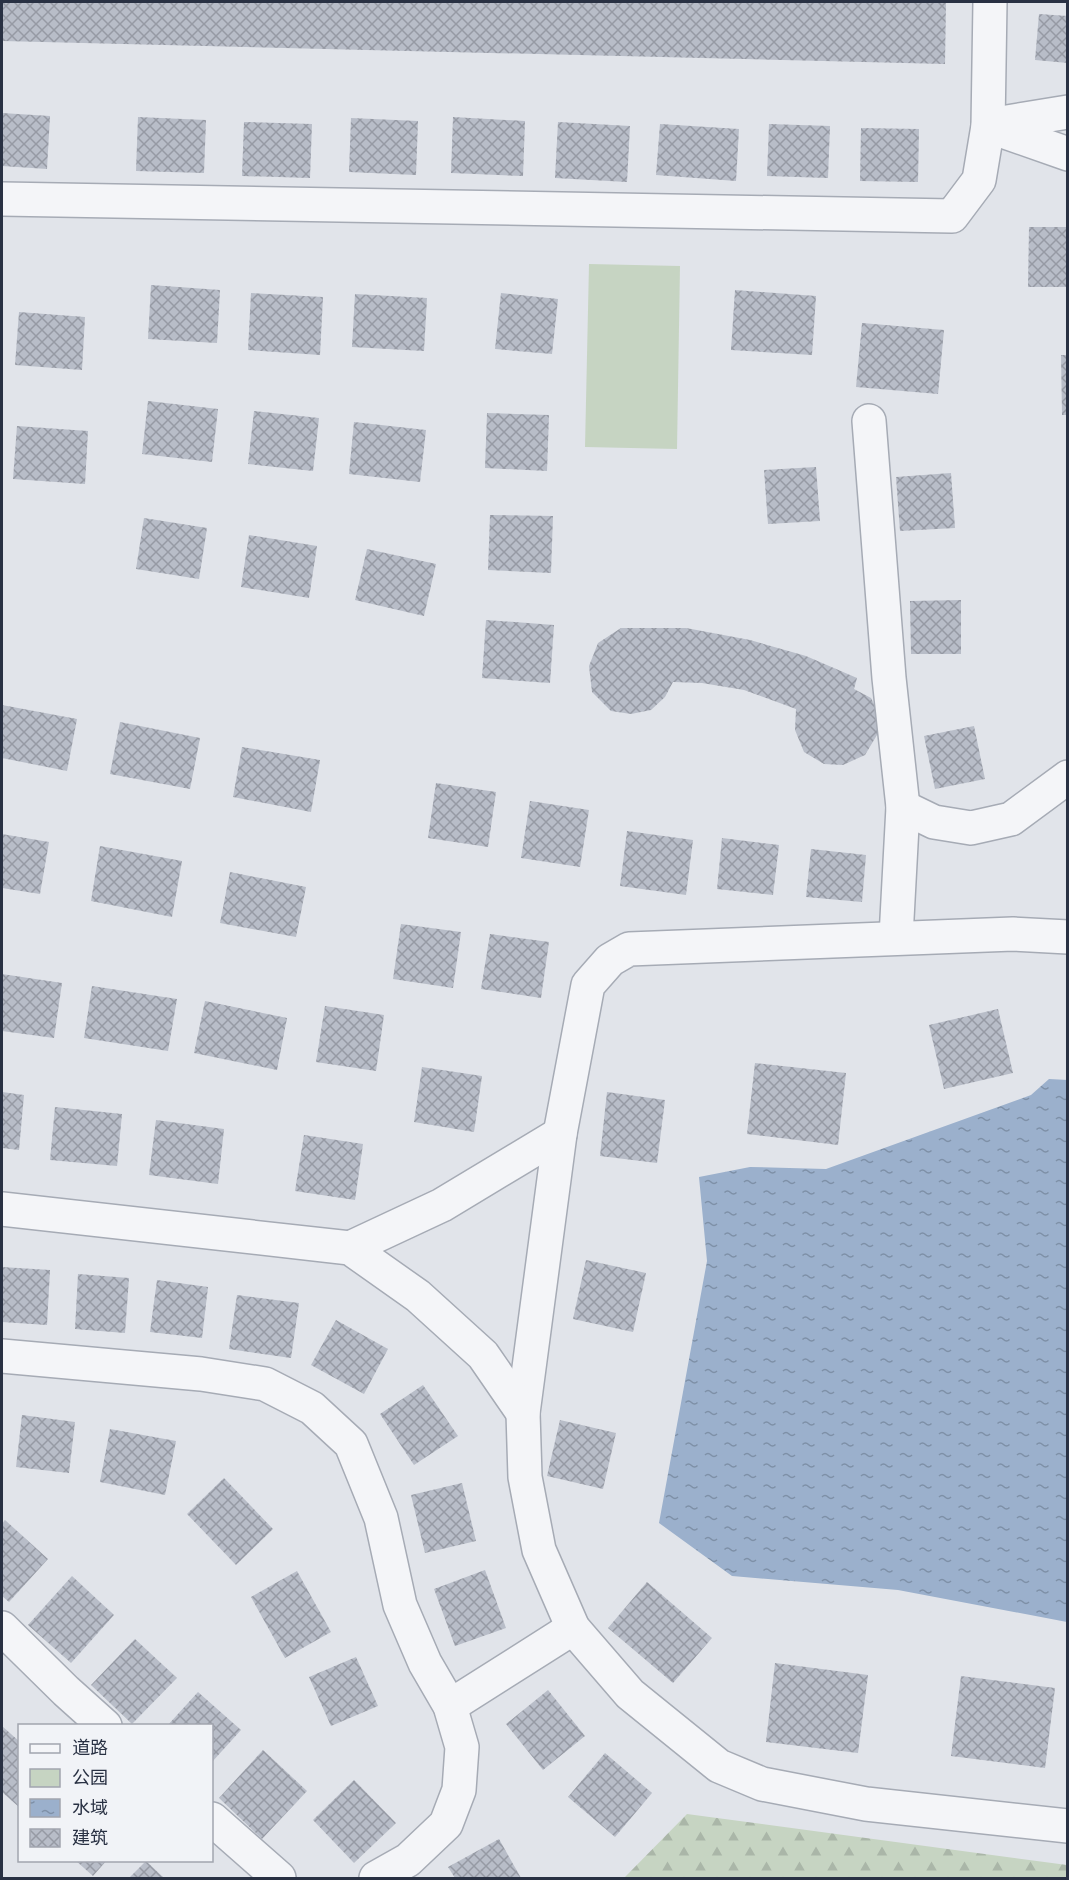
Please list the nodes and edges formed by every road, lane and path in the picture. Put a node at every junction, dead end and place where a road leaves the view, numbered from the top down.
1 (990, 2) edge
2 (1068, 112) edge
3 (988, 126) junction
4 (1068, 154) edge
5 (2, 199) edge
6 (869, 421) dead end
7 (1068, 777) edge
8 (903, 807) junction
9 (896, 937) junction
10 (1068, 937) edge
11 (560, 1134) junction
12 (2, 1209) edge
13 (350, 1248) junction
14 (2, 1356) edge
15 (523, 1413) junction
16 (2, 1628) edge
17 (573, 1628) junction
18 (450, 1706) junction
19 (104, 1724) edge
20 (213, 1820) edge
21 (1068, 1826) edge
22 (279, 1878) edge
23 (376, 1878) edge

1 - 3 lane
2 - 3 lane
3 - 4 lane
3 - 5 lane
6 - 8 lane
7 - 8 lane
8 - 9 lane
9 - 10 lane
9 - 11 lane
11 - 13 lane
11 - 15 lane
12 - 13 lane
13 - 15 lane
14 - 18 lane
15 - 17 lane
16 - 19 lane
17 - 18 lane
17 - 21 lane
18 - 23 lane
20 - 22 lane

